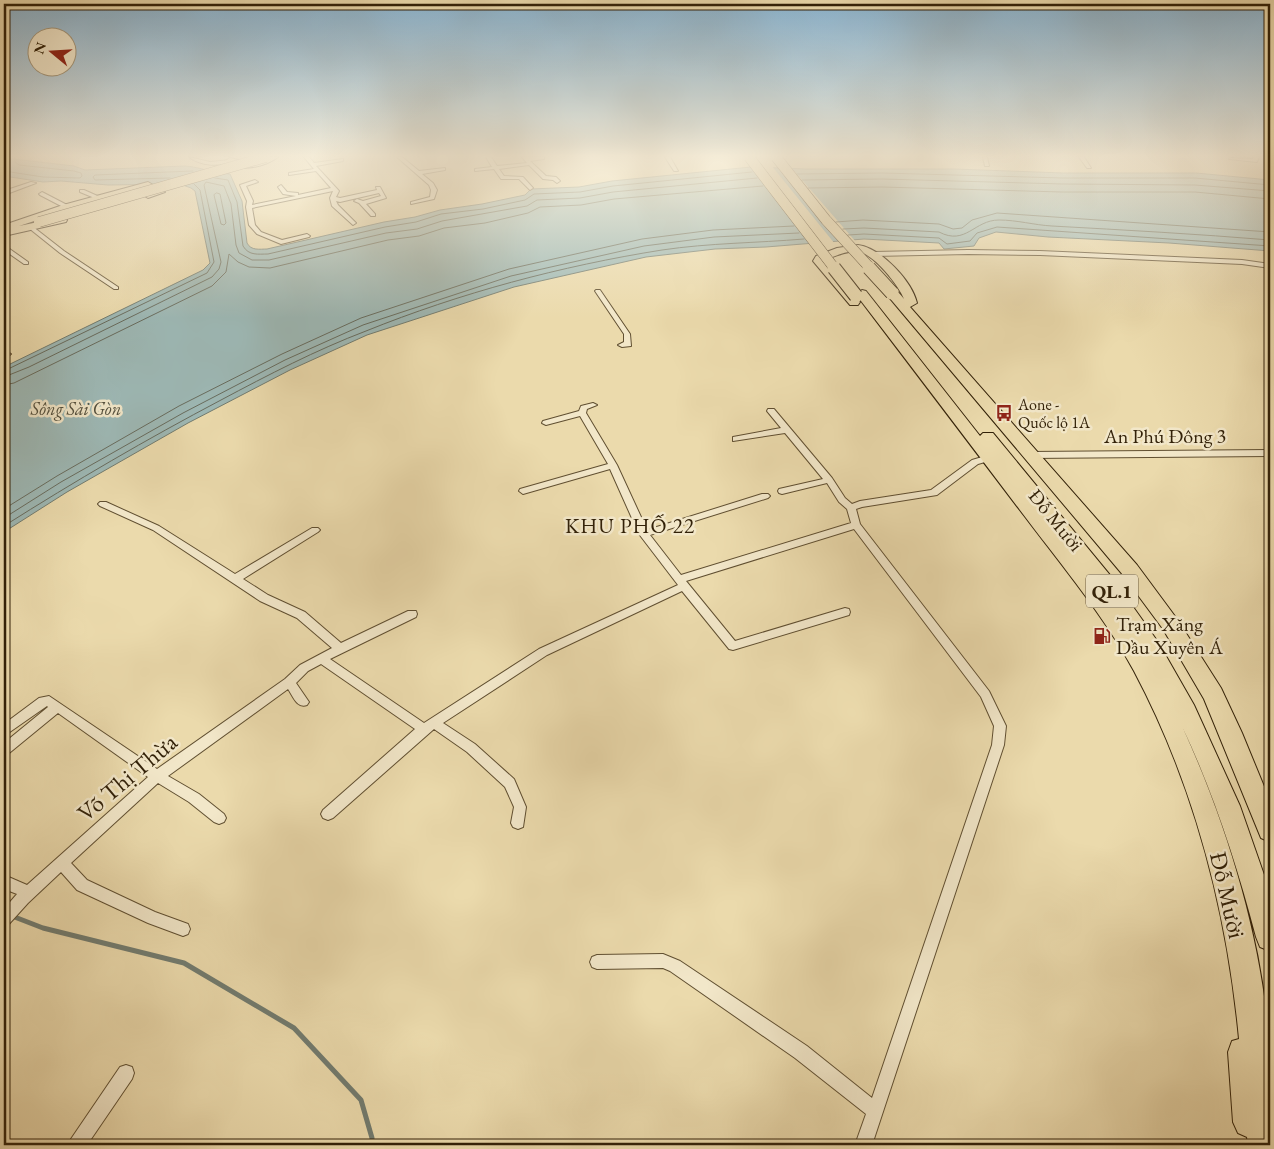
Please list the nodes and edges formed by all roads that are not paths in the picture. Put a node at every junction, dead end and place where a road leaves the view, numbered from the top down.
1 (56, 211) edge
2 (78, 211) edge
3 (81, 211) edge
4 (87, 211) edge
5 (250, 211) edge
6 (340, 211) edge
7 (369, 211) edge
8 (794, 211) edge
9 (797, 211) edge
10 (804, 211) edge
11 (819, 211) edge
12 (373, 215) dead end
13 (35, 224) junction
14 (354, 224) dead end
15 (4, 228) edge
16 (4, 233) edge
17 (307, 236) dead end
18 (4, 247) edge
19 (874, 254) junction
20 (26, 263) dead end
21 (846, 263) dead end
22 (1270, 266) edge
23 (116, 288) dead end
24 (598, 291) dead end
25 (863, 292) junction
26 (908, 311) junction
27 (886, 335) junction
28 (622, 345) dead end
29 (593, 405) dead end
30 (771, 411) dead end
31 (582, 413) junction
32 (546, 423) dead end
33 (786, 430) junction
34 (736, 439) dead end
35 (978, 443) junction
36 (1270, 453) edge
37 (1030, 455) junction
38 (989, 458) junction
39 (613, 466) junction
40 (829, 480) junction
41 (1013, 490) junction
42 (523, 491) dead end
43 (782, 491) dead end
44 (765, 496) dead end
45 (103, 504) dead end
46 (851, 508) junction
47 (856, 525) junction
48 (315, 530) dead end
49 (644, 534) junction
50 (235, 579) junction
51 (681, 583) junction
52 (845, 612) dead end
53 (412, 614) dead end
54 (339, 648) junction
55 (321, 658) junction
56 (289, 682) junction
57 (303, 702) dead end
58 (57, 707) junction
59 (429, 726) junction
60 (4, 731) edge
61 (4, 750) edge
62 (157, 776) junction
63 (328, 814) dead end
64 (219, 818) dead end
65 (518, 823) dead end
66 (1270, 830) edge
67 (62, 863) junction
68 (4, 882) edge
69 (26, 896) junction
70 (4, 919) edge
71 (184, 929) dead end
72 (1270, 937) edge
73 (597, 962) dead end
74 (126, 1073) dead end
75 (875, 1111) junction
76 (77, 1145) edge
77 (864, 1145) edge
78 (1251, 1145) edge
79 (1264, 1145) edge

1 - 15 highway
2 - 13 highway, bridge
3 - 13 highway, bridge
4 - 13 highway
5 - 17 street
6 - 14 street
7 - 12 street
8 - 25 highway, QL.1, bridge
9 - 25 highway, QL.1
10 - 21 highway
11 - 26 highway, Đỗ Mười / QL.1, bridge
13 - 15 highway
13 - 16 highway
13 - 23 street
18 - 20 street
19 - 22 street
19 - 26 highway
19 - 27 highway, QL.1
24 - 28 street
25 - 27 highway, Đỗ Mười / QL.1
25 - 35 highway, Đỗ Mười / QL.1
25 - 72 highway, Đỗ Mười / QL.1
26 - 37 highway, Đỗ Mười / QL.1
27 - 35 highway, Đỗ Mười / QL.1
29 - 31 street
30 - 33 street
31 - 32 street
31 - 39 street
33 - 34 street
33 - 40 street
35 - 38 highway, Đỗ Mười / QL.1
36 - 37 street, An Phú Đông 3
37 - 66 highway, Đỗ Mười / QL.1
38 - 41 highway, Đỗ Mười / QL.1
38 - 46 street
39 - 42 street
39 - 49 street
40 - 43 street
40 - 46 street
41 - 78 highway, Đỗ Mười / QL.1
41 - 79 highway, Đỗ Mười / QL.1
44 - 49 street
45 - 50 street
46 - 47 street
47 - 51 street
47 - 75 street
48 - 50 street
49 - 51 street
50 - 54 street
51 - 52 street
51 - 59 street
53 - 54 street, Võ Thị Thừa
54 - 55 street, Võ Thị Thừa
55 - 56 street, Võ Thị Thừa
55 - 59 street
56 - 57 street
56 - 62 street, Võ Thị Thừa
58 - 60 street
58 - 61 street
58 - 62 street
59 - 63 street
59 - 65 street
62 - 64 street
62 - 67 street, Võ Thị Thừa
67 - 69 street, Võ Thị Thừa
67 - 71 street
68 - 69 street
69 - 70 street, Võ Thị Thừa
73 - 75 street
74 - 76 street
75 - 77 street

